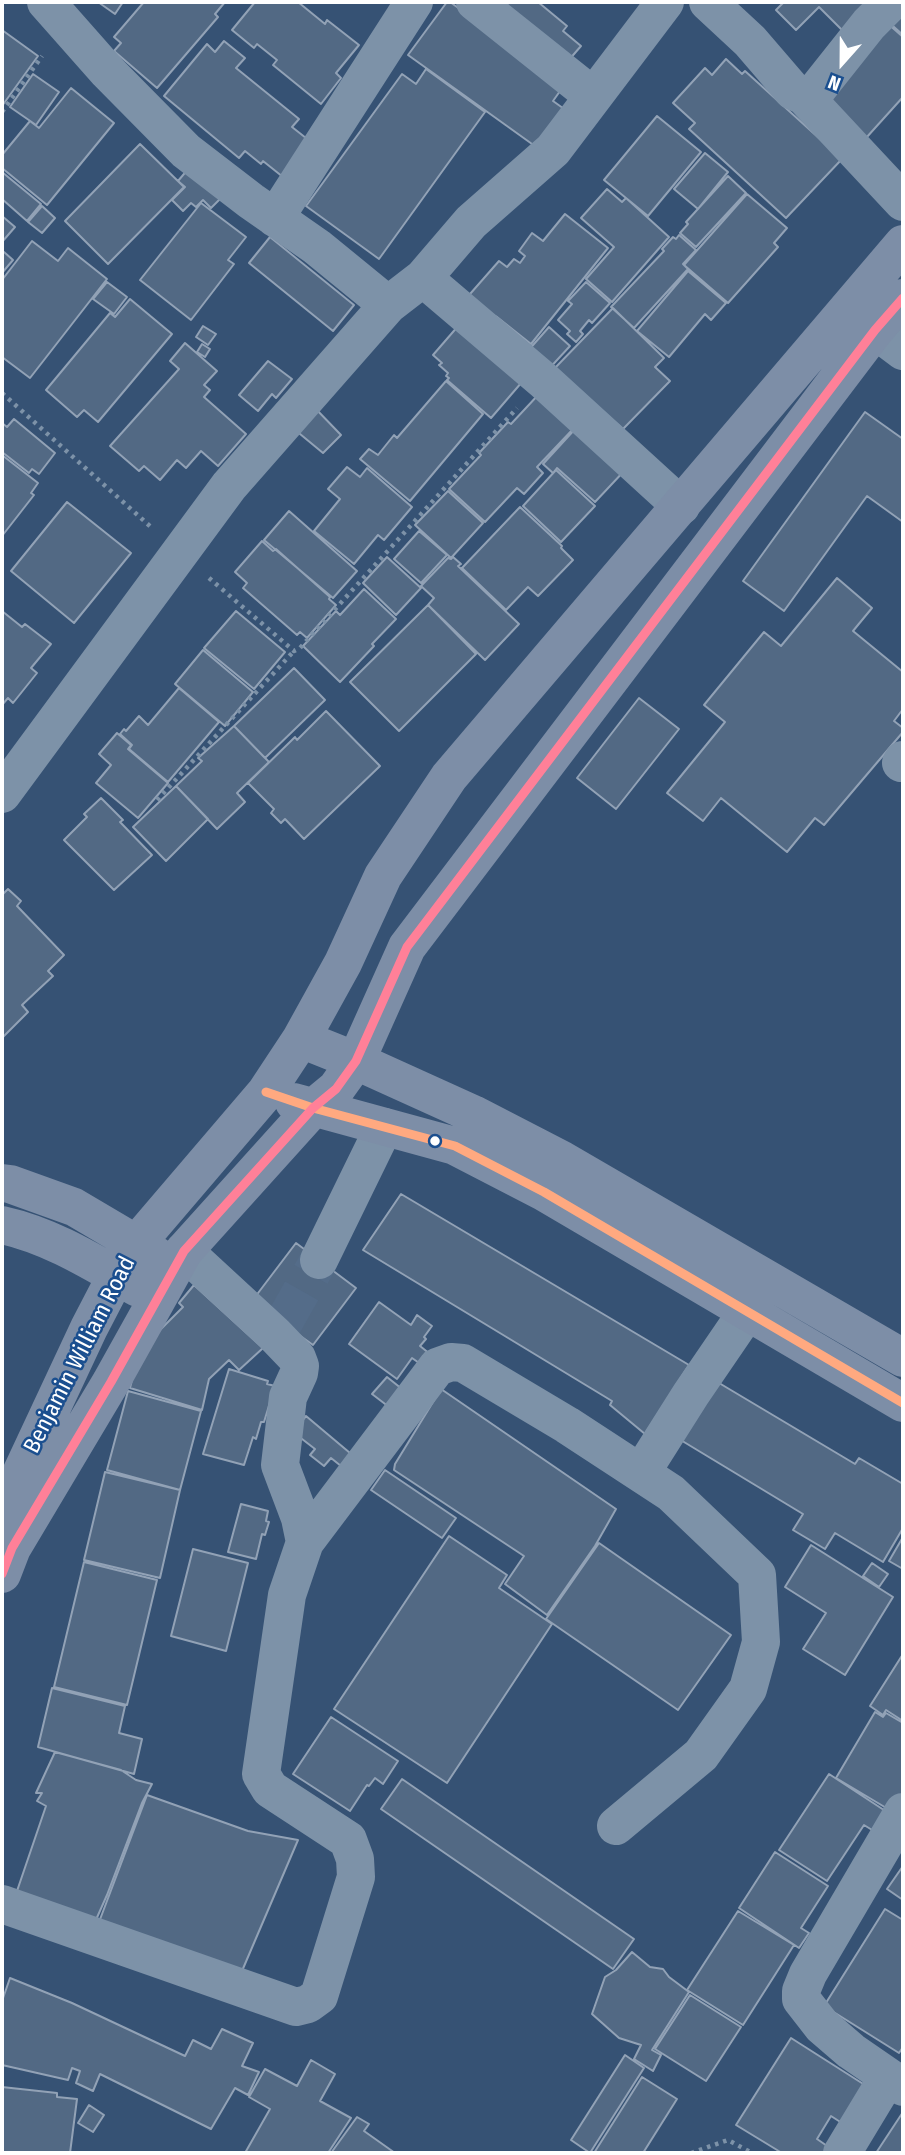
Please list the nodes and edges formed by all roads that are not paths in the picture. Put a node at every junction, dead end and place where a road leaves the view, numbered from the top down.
1 (414, 2) edge
2 (475, 2) edge
3 (665, 2) edge
4 (708, 2) edge
5 (891, 2) edge
6 (56, 13) edge
7 (593, 96) junction
8 (804, 96) junction
9 (903, 202) edge
10 (275, 218) junction
11 (903, 244) edge
12 (423, 278) junction
13 (903, 298) edge
14 (388, 305) junction
15 (889, 340) edge
16 (681, 506) junction
17 (2, 793) edge
18 (301, 1039) junction
19 (356, 1061) junction
20 (266, 1092) junction
21 (313, 1108) junction
22 (384, 1127) junction
23 (2, 1183) edge
24 (2, 1225) edge
25 (137, 1243) junction
26 (319, 1260) tunnel mouth
27 (172, 1273) junction
28 (116, 1276) junction
29 (747, 1312) junction
30 (903, 1358) edge
31 (903, 1403) edge
32 (641, 1473) junction
33 (2, 1514) edge
34 (305, 1542) junction
35 (2, 1574) edge
36 (903, 1812) edge
37 (616, 1826) dead end
38 (2, 1904) edge
39 (896, 2082) edge
40 (842, 2153) edge

1 - 10 street
2 - 7 street
3 - 7 street
4 - 8 street
5 - 8 street
6 - 10 street
7 - 12 street
8 - 9 street
10 - 14 street
11 - 16 main road, Benjamin William Road
12 - 14 street
12 - 16 street
13 - 15 main road, Benjamin William Road
14 - 17 street
15 - 19 main road, Benjamin William Road
16 - 18 main road, Benjamin William Road
18 - 19 main road
18 - 20 main road, Benjamin William Road
19 - 21 main road, Benjamin William Road
19 - 30 main road
20 - 21 main road
20 - 25 main road, Benjamin William Road
21 - 22 main road
21 - 27 main road, Benjamin William Road
22 - 26 street
22 - 29 main road
23 - 25 main road
24 - 28 main road
25 - 27 main road
25 - 28 main road, Benjamin William Road
27 - 28 main road
27 - 34 street
27 - 35 main road, Benjamin William Road
28 - 33 main road, Benjamin William Road
29 - 31 main road
29 - 32 street
32 - 34 street
32 - 37 street
34 - 38 street
36 - 39 street
39 - 40 street

